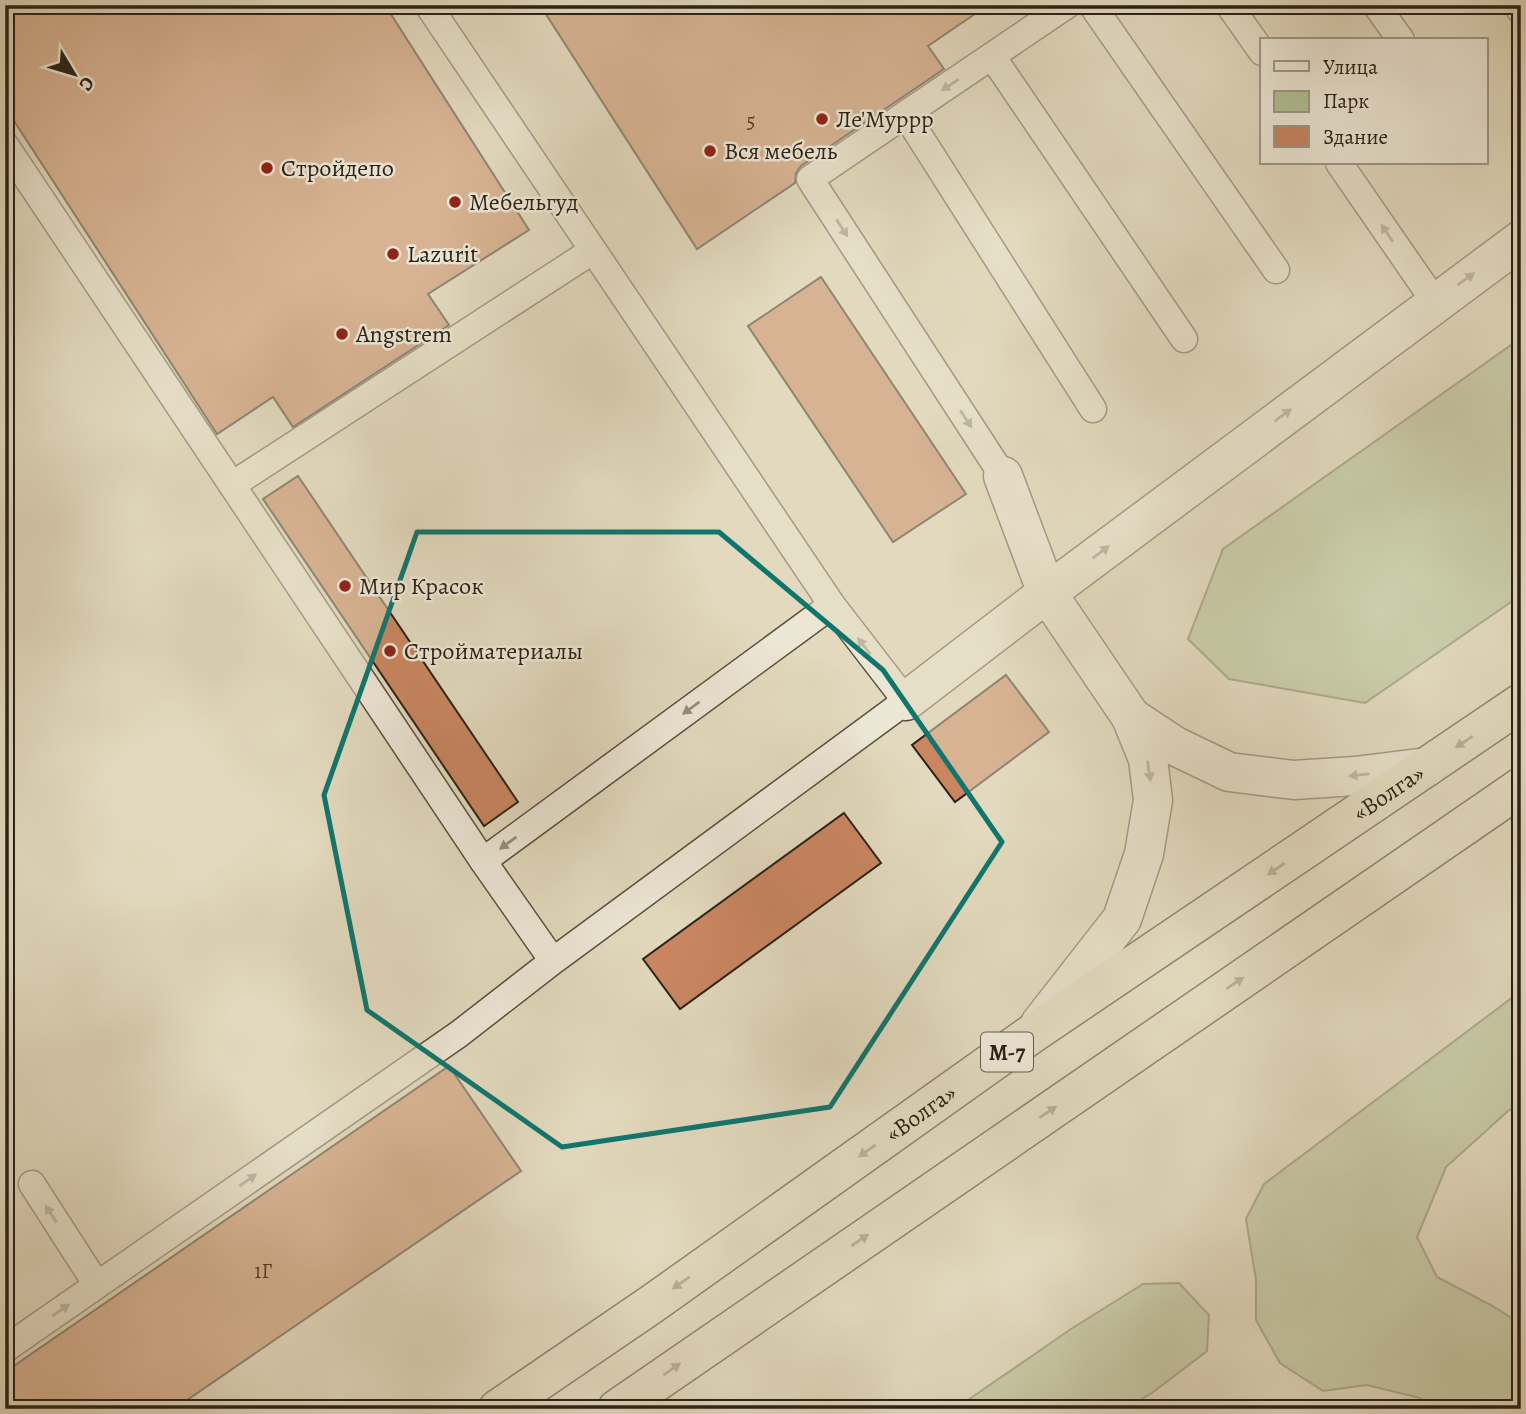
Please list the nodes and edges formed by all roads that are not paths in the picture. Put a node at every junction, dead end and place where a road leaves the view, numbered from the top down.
1 (429, 5) edge
2 (1068, 5) edge
3 (1092, 5) edge
4 (1229, 5) edge
5 (1376, 5) edge
6 (1517, 5) edge
7 (1521, 11) edge
8 (1400, 38) edge
9 (1260, 49) edge
10 (992, 56) junction
11 (906, 115) junction
12 (5, 145) edge
13 (1340, 164) edge
14 (1521, 240) edge
15 (592, 251) junction
16 (1276, 270) dead end
17 (1435, 302) junction
18 (1184, 339) dead end
19 (1093, 409) dead end
20 (1003, 476) joint
21 (232, 485) junction
22 (1047, 593) junction
23 (832, 605) junction
24 (906, 701) junction
25 (1521, 703) edge
26 (1131, 717) junction
27 (1427, 767) junction
28 (1521, 787) edge
29 (483, 861) junction
30 (553, 961) junction
31 (1033, 1033) junction
32 (32, 1184) dead end
33 (97, 1285) junction
34 (5, 1349) edge
35 (498, 1409) edge
36 (617, 1409) edge

1 - 15 lane
2 - 10 lane
3 - 16 lane
4 - 9 lane
5 - 8 lane
6 - 7 lane
10 -> 11 lane
10 - 18 lane
11 - 19 lane
11 -> 20 lane
12 - 21 lane
17 -> 13 lane
17 -> 14 street
15 - 21 lane
15 - 23 lane
22 -> 17 street
20 - 22 street
21 - 29 lane
22 - 24 street
22 - 26 street
24 -> 23 lane
23 -> 29 lane
24 - 30 lane
25 -> 27 highway, «Волга» / М-7
27 -> 26 street
26 -> 31 street
27 -> 31 highway, «Волга» / М-7
36 -> 28 highway
29 - 30 lane
33 -> 30 lane
31 -> 35 highway, «Волга» / М-7
33 -> 32 lane
34 -> 33 lane

